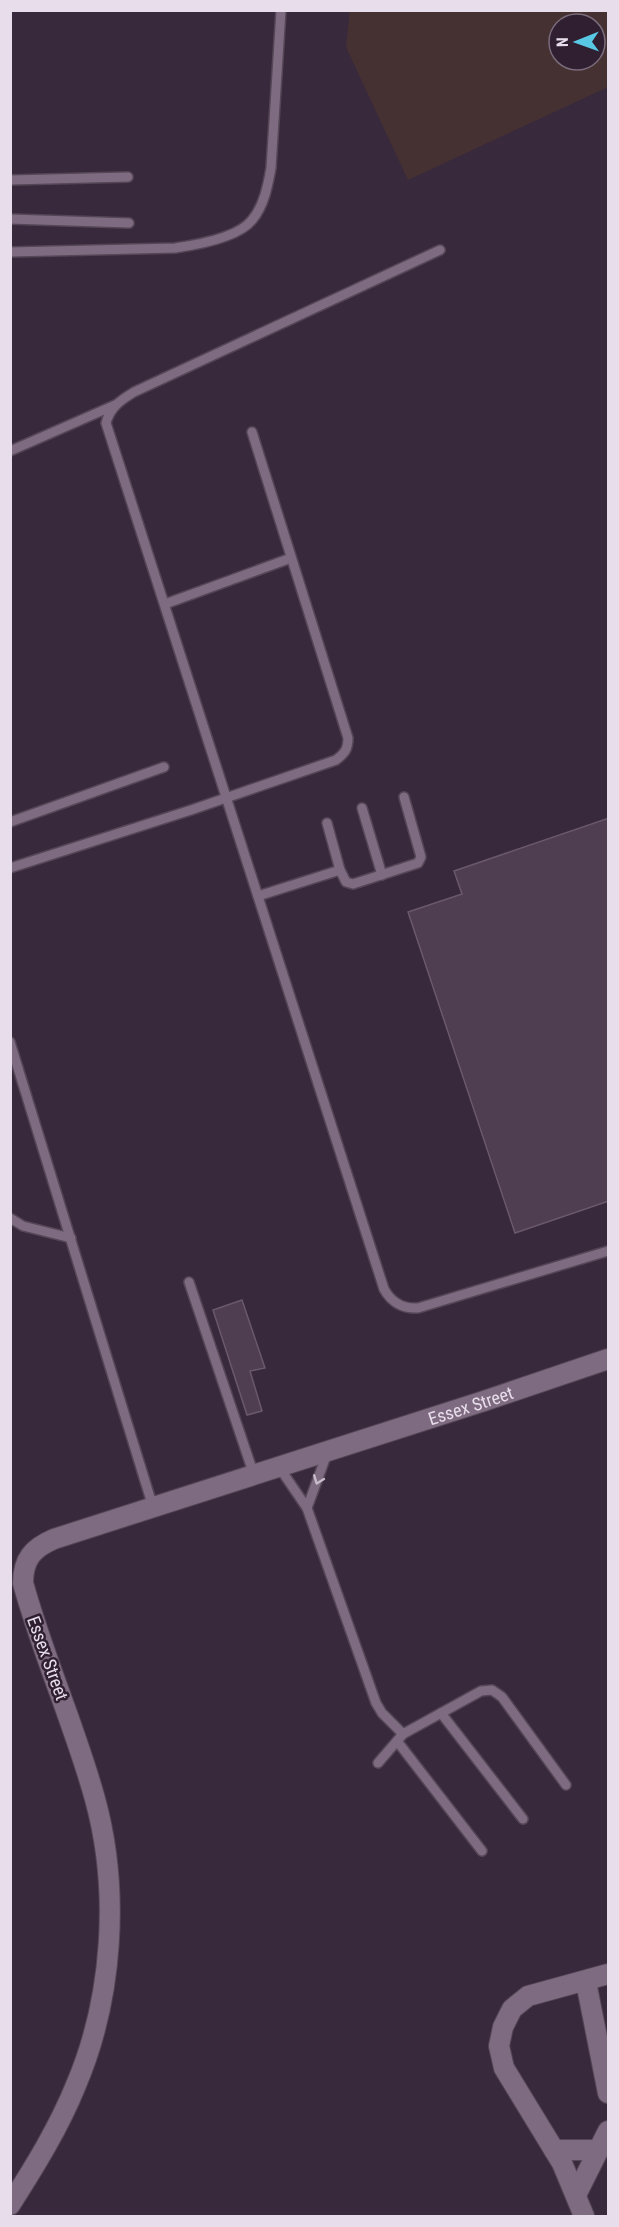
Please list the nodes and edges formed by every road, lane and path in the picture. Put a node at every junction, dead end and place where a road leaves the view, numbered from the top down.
1 (281, 10) edge
2 (128, 177) dead end
3 (10, 180) edge
4 (10, 219) edge
5 (129, 223) dead end
6 (440, 250) dead end
7 (10, 252) edge
8 (117, 404) junction
9 (252, 432) dead end
10 (10, 451) edge
11 (291, 558) junction
12 (165, 604) junction
13 (164, 767) dead end
14 (404, 797) dead end
15 (226, 798) junction
16 (362, 808) dead end
17 (10, 822) edge
18 (327, 823) dead end
19 (10, 868) edge
20 (340, 870) junction
21 (382, 875) junction
22 (258, 896) junction
23 (10, 1042) edge
24 (10, 1218) edge
25 (71, 1238) junction
26 (609, 1251) edge
27 (189, 1282) dead end
28 (609, 1359) edge
29 (328, 1451) junction
30 (279, 1467) junction
31 (254, 1475) junction
32 (153, 1507) junction
33 (307, 1508) junction
34 (441, 1713) junction
35 (400, 1737) junction
36 (378, 1763) dead end
37 (566, 1785) dead end
38 (523, 1819) dead end
39 (482, 1851) dead end
40 (609, 1974) edge
41 (586, 1982) junction
42 (609, 2093) edge
43 (609, 2131) edge
44 (555, 2150) junction
45 (599, 2150) junction
46 (576, 2195) junction
47 (10, 2205) edge
48 (584, 2217) edge

1 - 7 lane
2 - 3 lane
4 - 5 lane
6 - 8 lane
8 - 10 lane
8 - 12 lane
9 - 11 lane
11 - 12 lane
11 - 15 lane
12 - 15 lane
13 - 17 lane
14 - 21 lane
15 - 19 lane
15 - 22 lane
16 - 21 lane
18 - 20 lane
20 - 21 lane
20 - 22 lane
22 - 26 lane
23 - 25 lane
24 - 25 lane
25 - 32 lane
27 - 31 lane
28 - 29 street, Essex Street
29 - 30 street, Essex Street
29 -> 33 lane
30 - 31 street, Essex Street
30 - 33 lane
31 - 32 street, Essex Street
32 - 47 street, Essex Street
33 - 35 lane
34 - 35 lane
34 - 37 lane
34 - 38 lane
35 - 36 lane
35 - 39 lane
40 - 41 street
41 - 42 street
41 - 44 street
43 - 45 street
44 - 45 street
44 - 46 street
45 - 46 street
46 - 48 street

